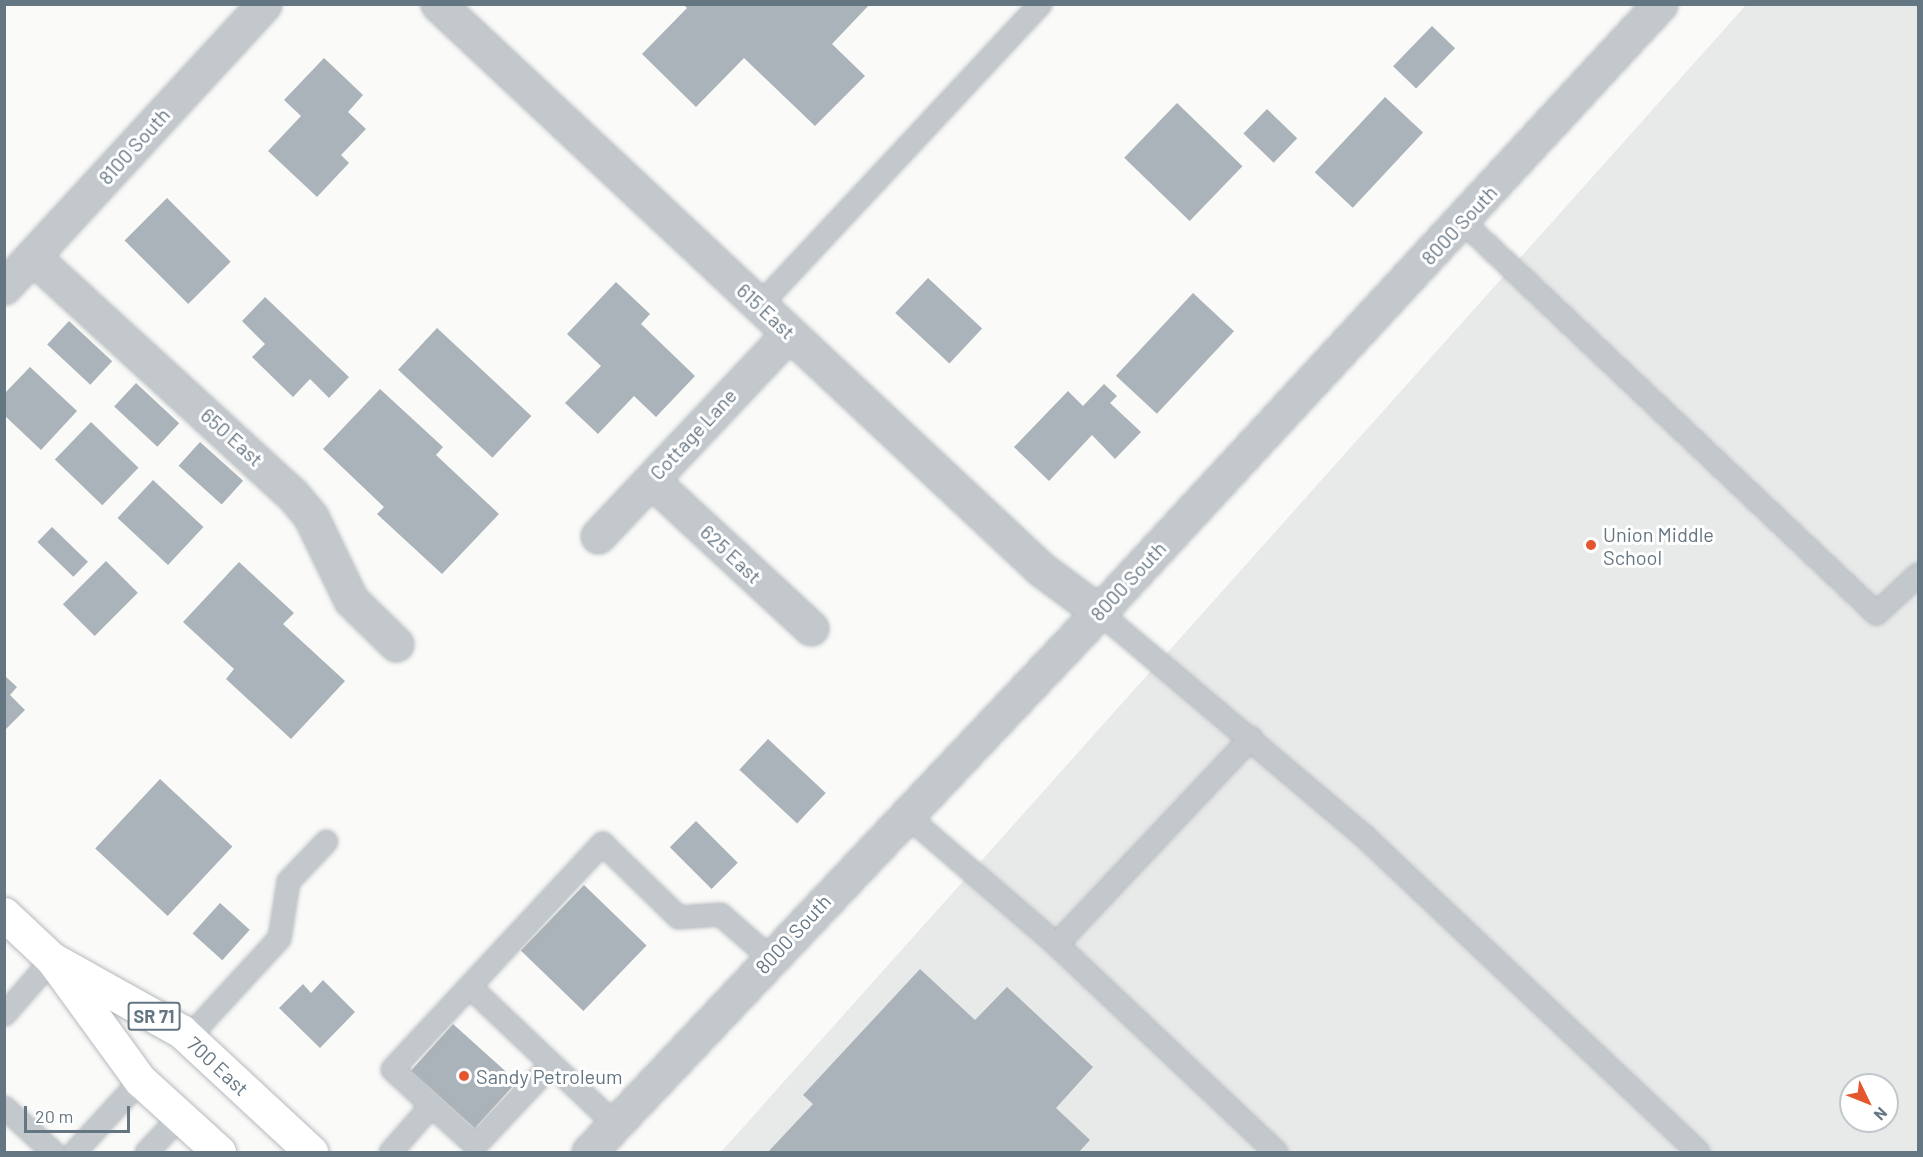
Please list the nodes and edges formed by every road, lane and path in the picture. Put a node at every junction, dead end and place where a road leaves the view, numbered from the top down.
1 (264, 4) edge
2 (1040, 4) edge
3 (1660, 4) edge
4 (445, 6) edge
5 (1462, 221) junction
6 (33, 257) junction
7 (4, 287) edge
8 (759, 305) junction
9 (789, 333) junction
10 (651, 480) junction
11 (598, 536) dead end
12 (1918, 574) edge
13 (1099, 612) junction
14 (811, 628) dead end
15 (396, 644) dead end
16 (1251, 737) junction
17 (905, 814) junction
18 (326, 842) dead end
19 (4, 914) edge
20 (1056, 944) junction
21 (52, 958) junction
22 (770, 958) junction
23 (468, 986) junction
24 (4, 1014) edge
25 (187, 1038) junction
26 (551, 1064) junction
27 (140, 1080) junction
28 (431, 1105) junction
29 (4, 1107) edge
30 (180, 1116) junction
31 (616, 1125) junction
32 (53, 1152) edge
33 (74, 1152) edge
34 (146, 1152) edge
35 (219, 1152) edge
36 (310, 1152) edge
37 (390, 1152) edge
38 (590, 1152) edge
39 (1276, 1152) edge
40 (1698, 1152) edge

1 - 6 street, 8100 South
2 - 8 lane
3 - 5 street, 8000 South
4 - 8 street, 615 East
5 - 12 lane
5 - 13 street, 8000 South
6 - 7 street, 8100 South
6 - 15 street, 650 East
8 - 9 street, 615 East
9 - 10 street, Cottage Lane
9 - 13 street, 615 East
10 - 11 street, Cottage Lane
10 - 14 street, 625 East
13 - 16 lane
13 - 17 street, 8000 South
16 - 20 lane
16 - 40 lane
17 - 20 lane
17 - 22 street, 8000 South
18 - 25 lane
19 - 21 main road, 700 East / SR 71
20 - 39 lane
21 - 24 lane
21 - 25 main road, 700 East / SR 71
21 - 27 main road, 700 East / SR 71
22 - 23 lane
22 - 31 street, 8000 South
23 - 26 lane
23 - 28 lane
25 - 36 main road, 700 East / SR 71
26 - 28 lane
26 - 31 lane
27 - 30 main road, 700 East / SR 71
27 - 33 lane
28 - 37 lane
29 - 32 lane
30 - 34 lane
30 - 35 main road, 700 East / SR 71
31 - 38 street, 8000 South

